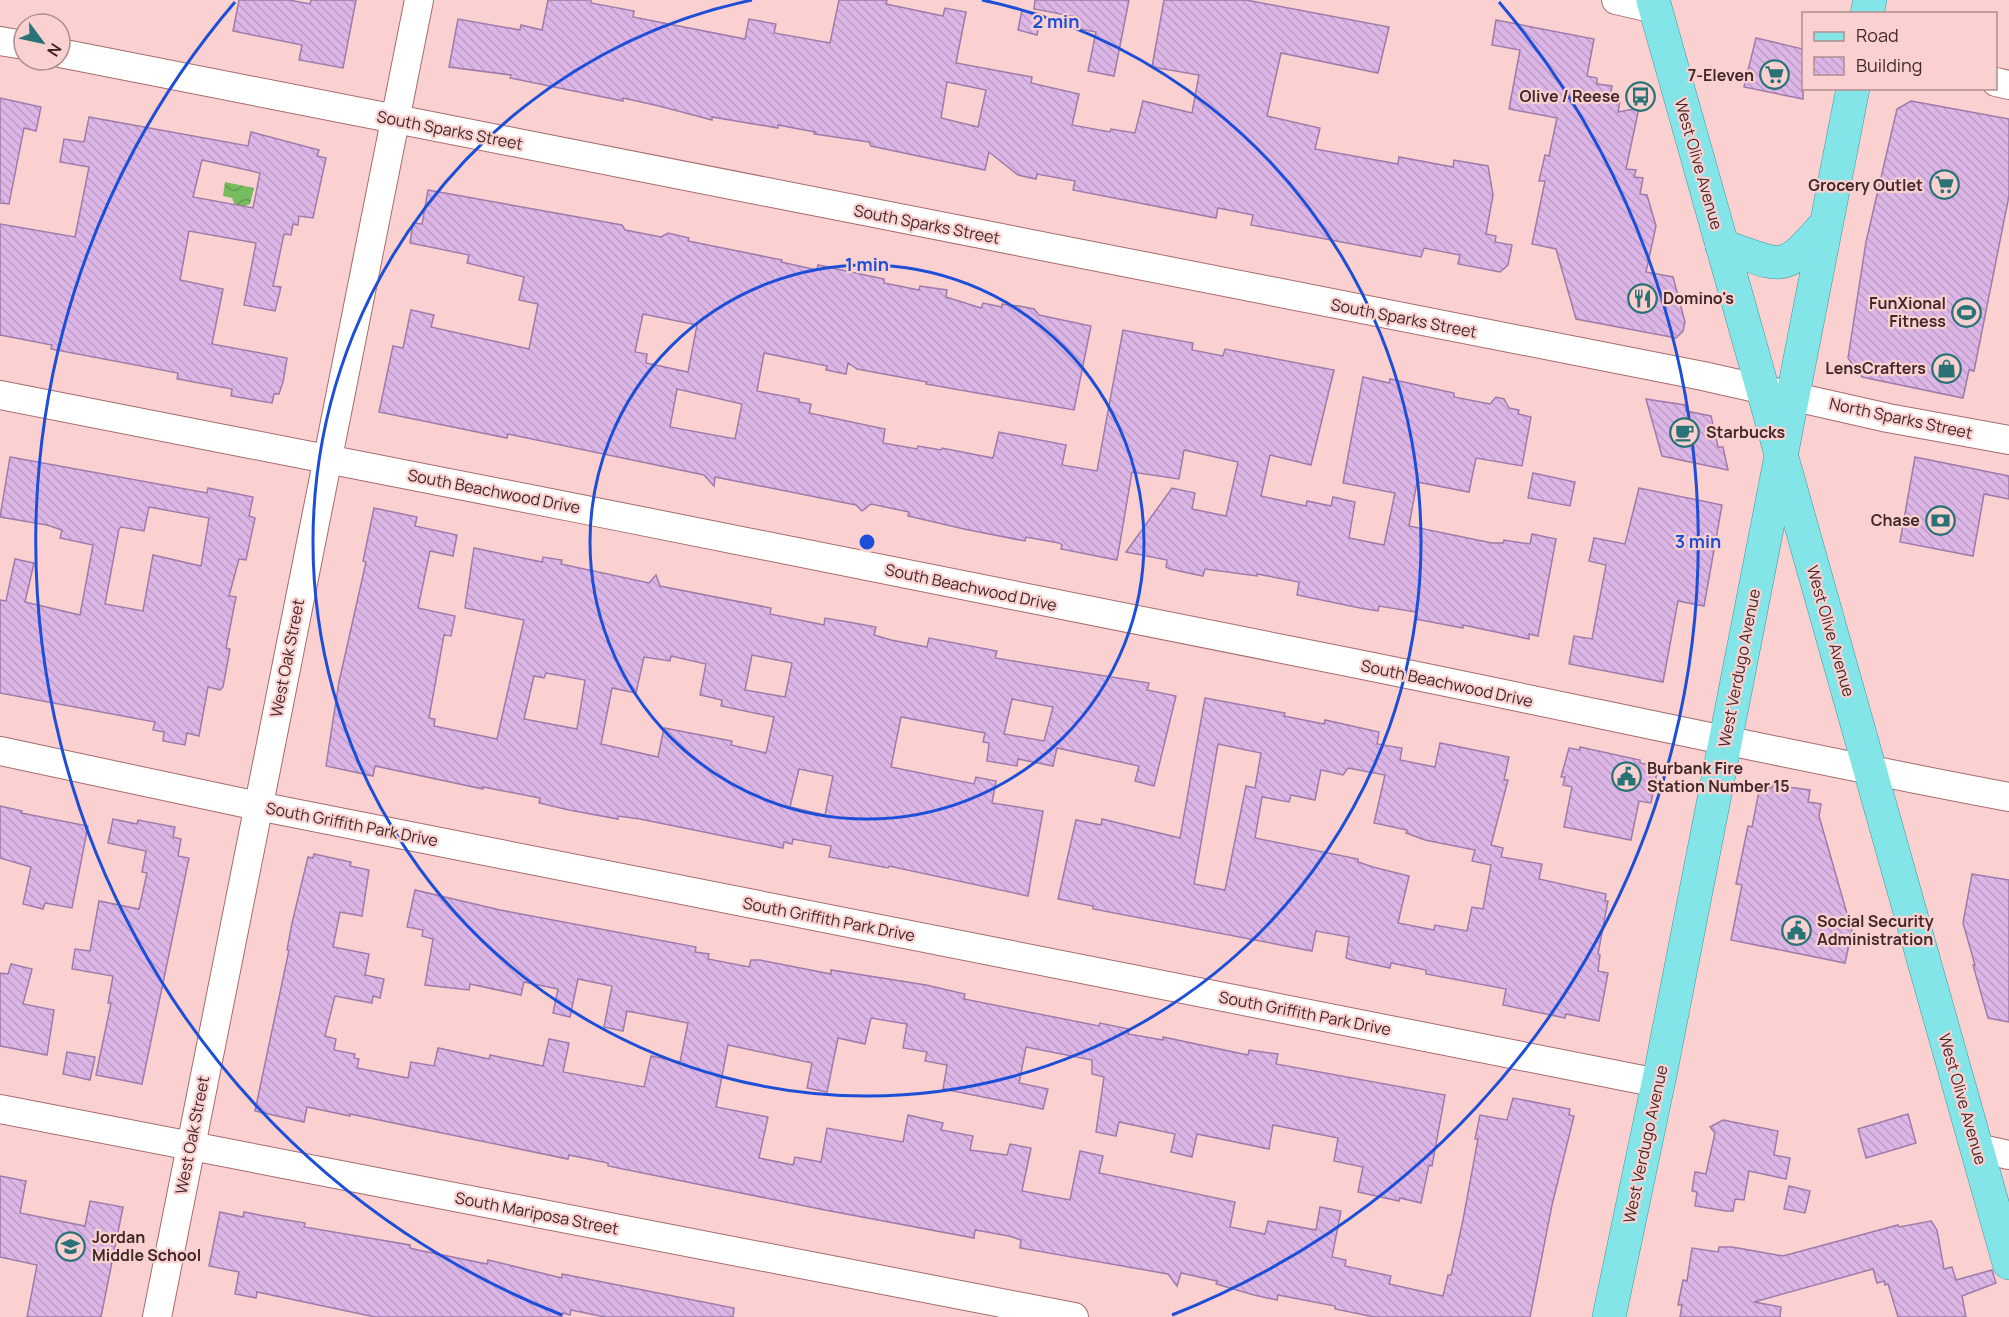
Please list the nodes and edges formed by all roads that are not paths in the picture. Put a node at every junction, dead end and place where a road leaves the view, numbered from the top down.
1 (419, 0) edge
2 (1616, 0) edge
3 (1654, 4) edge
4 (72, 54) edge
5 (1853, 90) edge
6 (398, 119) junction
7 (1827, 222) junction
8 (1722, 246) junction
9 (1762, 388) junction
10 (0, 395) edge
11 (1794, 396) junction
12 (2009, 440) edge
13 (1781, 454) junction
14 (327, 459) junction
15 (1725, 741) junction
16 (0, 751) edge
17 (1870, 769) junction
18 (2009, 797) edge
19 (258, 806) junction
20 (1658, 1083) junction
21 (0, 1109) edge
22 (189, 1146) junction
23 (1977, 1149) junction
24 (2009, 1155) edge
25 (2009, 1263) edge
26 (157, 1317) edge
27 (1074, 1317) edge
28 (1610, 1317) edge

1 - 6 street, West Oak Street
2 - 3 street
3 - 8 main road, West Olive Avenue
4 - 6 street, South Sparks Street
5 - 7 main road, West Verdugo Avenue
6 - 9 street, South Sparks Street
6 - 14 street, West Oak Street
7 - 8 main road
7 - 11 main road, West Verdugo Avenue
8 - 9 main road, West Olive Avenue
9 - 11 street, South Sparks Street
9 - 13 main road, West Olive Avenue
10 - 14 street, South Beachwood Drive
11 - 12 street, North Sparks Street
11 - 13 main road, West Verdugo Avenue
13 - 15 main road, West Verdugo Avenue
13 - 17 main road, West Olive Avenue
14 - 15 street, South Beachwood Drive
14 - 19 street, West Oak Street
15 - 17 street, South Beachwood Drive
15 - 20 main road, West Verdugo Avenue
16 - 19 street, South Griffith Park Drive
17 - 18 street, South Beachwood Drive
17 - 23 main road, West Olive Avenue
19 - 20 street, South Griffith Park Drive
19 - 22 street, West Oak Street
20 - 28 main road, West Verdugo Avenue
21 - 22 street, South Mariposa Street
22 - 26 street, West Oak Street
22 - 27 street, South Mariposa Street
23 - 24 street
23 - 25 main road, West Olive Avenue

